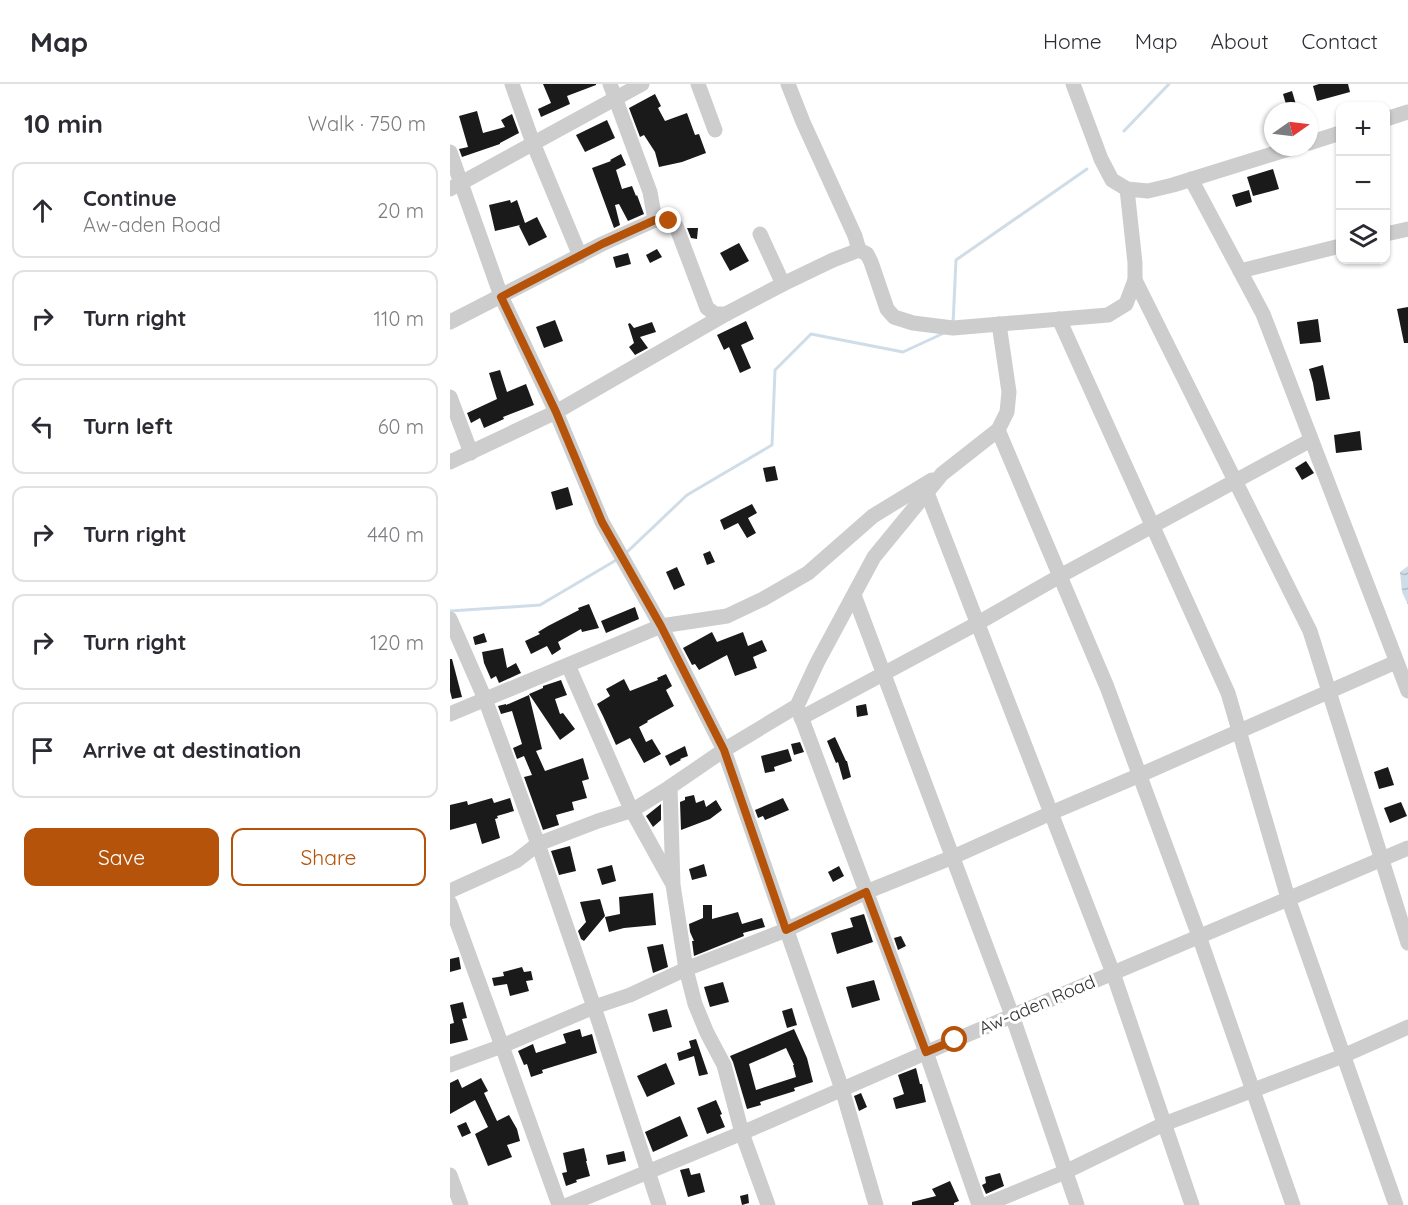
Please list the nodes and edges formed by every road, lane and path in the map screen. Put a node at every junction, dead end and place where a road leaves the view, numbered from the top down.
1 (512, 84) edge
2 (642, 84) edge
3 (698, 84) edge
4 (788, 84) edge
5 (1073, 84) edge
6 (613, 91) edge
7 (1408, 112) edge
8 (1390, 118) edge
9 (715, 130) dead end
10 (1336, 135) edge
11 (1318, 140) edge
12 (533, 143) junction
13 (450, 152) edge
14 (1266, 156) edge
15 (1191, 179) junction
16 (455, 186) edge
17 (1127, 189) junction
18 (655, 220) junction
19 (1408, 229) edge
20 (1390, 233) edge
21 (760, 234) dead end
22 (1336, 247) edge
23 (859, 249) junction
24 (580, 256) junction
25 (1240, 271) junction
26 (1135, 280) junction
27 (783, 284) junction
28 (501, 297) junction
29 (726, 314) junction
30 (1059, 319) junction
31 (450, 322) edge
32 (999, 324) junction
33 (450, 397) edge
34 (556, 412) junction
35 (998, 430) junction
36 (1311, 440) junction
37 (471, 453) junction
38 (450, 462) edge
39 (1235, 481) junction
40 (926, 488) junction
41 (1152, 526) junction
42 (1060, 576) junction
43 (854, 595) junction
44 (450, 619) edge
45 (978, 623) junction
46 (661, 626) junction
47 (1396, 662) junction
48 (568, 665) junction
49 (884, 674) junction
50 (1329, 691) junction
51 (1408, 691) edge
52 (485, 699) junction
53 (799, 712) junction
54 (450, 714) edge
55 (1239, 731) junction
56 (724, 750) junction
57 (1140, 775) junction
58 (670, 787) junction
59 (633, 810) junction
60 (1051, 813) junction
61 (538, 844) junction
62 (1408, 848) edge
63 (953, 857) junction
64 (1381, 859) junction
65 (673, 885) junction
66 (450, 891) edge
67 (866, 892) junction
68 (1287, 898) junction
69 (450, 903) edge
70 (786, 930) junction
71 (1198, 936) junction
72 (1408, 943) edge
73 (686, 969) junction
74 (1113, 972) junction
75 (594, 1007) junction
76 (1012, 1016) junction
77 (1408, 1027) edge
78 (502, 1046) junction
79 (926, 1052) junction
80 (1343, 1056) junction
81 (450, 1065) edge
82 (842, 1089) junction
83 (1253, 1090) junction
84 (1164, 1124) junction
85 (742, 1133) junction
86 (647, 1172) junction
87 (1065, 1172) junction
88 (450, 1175) edge
89 (461, 1205) edge
90 (559, 1205) edge
91 (568, 1205) edge
92 (658, 1205) edge
93 (768, 1205) edge
94 (876, 1205) edge
95 (980, 1205) edge
96 (985, 1205) edge
97 (1077, 1205) edge
98 (1192, 1205) edge
99 (1293, 1205) edge
100 (1395, 1205) edge

1 - 12 street
2 - 6 street
3 - 9 street
4 - 23 street
5 - 17 street
6 - 12 street
6 - 18 street
7 - 8 street
10 - 11 street
12 - 16 street
12 - 24 street
13 - 16 street
14 - 15 street
15 - 17 street
15 - 25 street
16 - 28 street
17 - 26 street
18 - 24 street
18 - 29 street
19 - 20 street
21 - 27 street
22 - 25 street
23 - 27 street
23 - 32 street
24 - 28 street
25 - 36 street
26 - 30 street
26 - 39 street
27 - 29 street
28 - 31 street
28 - 34 street
29 - 34 street
30 - 32 street
30 - 41 street
32 - 35 street
33 - 37 street
34 - 37 street
34 - 46 street
35 - 40 street
35 - 42 street
36 - 39 street
36 - 47 street
37 - 38 street
39 - 41 street
39 - 50 street
40 - 43 street
40 - 45 street
40 - 46 street
41 - 42 street
41 - 55 street
42 - 45 street
42 - 57 street
43 - 49 street
43 - 53 street
44 - 52 street
45 - 49 street
45 - 60 street
46 - 48 street
46 - 56 street
47 - 50 street
47 - 51 street
48 - 52 street
48 - 59 street
49 - 53 street
49 - 63 street
50 - 55 street
50 - 64 street
52 - 54 street
52 - 61 street
53 - 56 street
53 - 67 street
55 - 57 street
55 - 68 street
56 - 58 street
56 - 70 street
57 - 60 street
57 - 71 street
58 - 59 street
58 - 65 street
59 - 61 street
59 - 65 street
60 - 63 street
60 - 74 street
61 - 66 street
61 - 75 street
62 - 64 street, Aw-aden Road
63 - 67 street
63 - 76 street
64 - 68 street, Aw-aden Road
64 - 72 street
65 - 73 street
67 - 70 street
67 - 79 street
68 - 71 street, Aw-aden Road
68 - 80 street
69 - 78 street
70 - 73 street
70 - 82 street
71 - 74 street, Aw-aden Road
71 - 83 street
73 - 75 street
73 - 85 street
74 - 76 street, Aw-aden Road
74 - 84 street
75 - 78 street
75 - 86 street
76 - 79 street, Aw-aden Road
76 - 87 street
77 - 80 street
78 - 81 street
78 - 90 street
79 - 82 street, Aw-aden Road
79 - 95 street
80 - 83 street
80 - 100 street
82 - 85 street, Aw-aden Road
82 - 94 street
83 - 84 street
83 - 99 street
84 - 87 street
84 - 98 street
85 - 86 street, Aw-aden Road
85 - 93 street
86 - 91 street, Aw-aden Road
86 - 92 street
87 - 96 street
87 - 97 street
88 - 89 street

